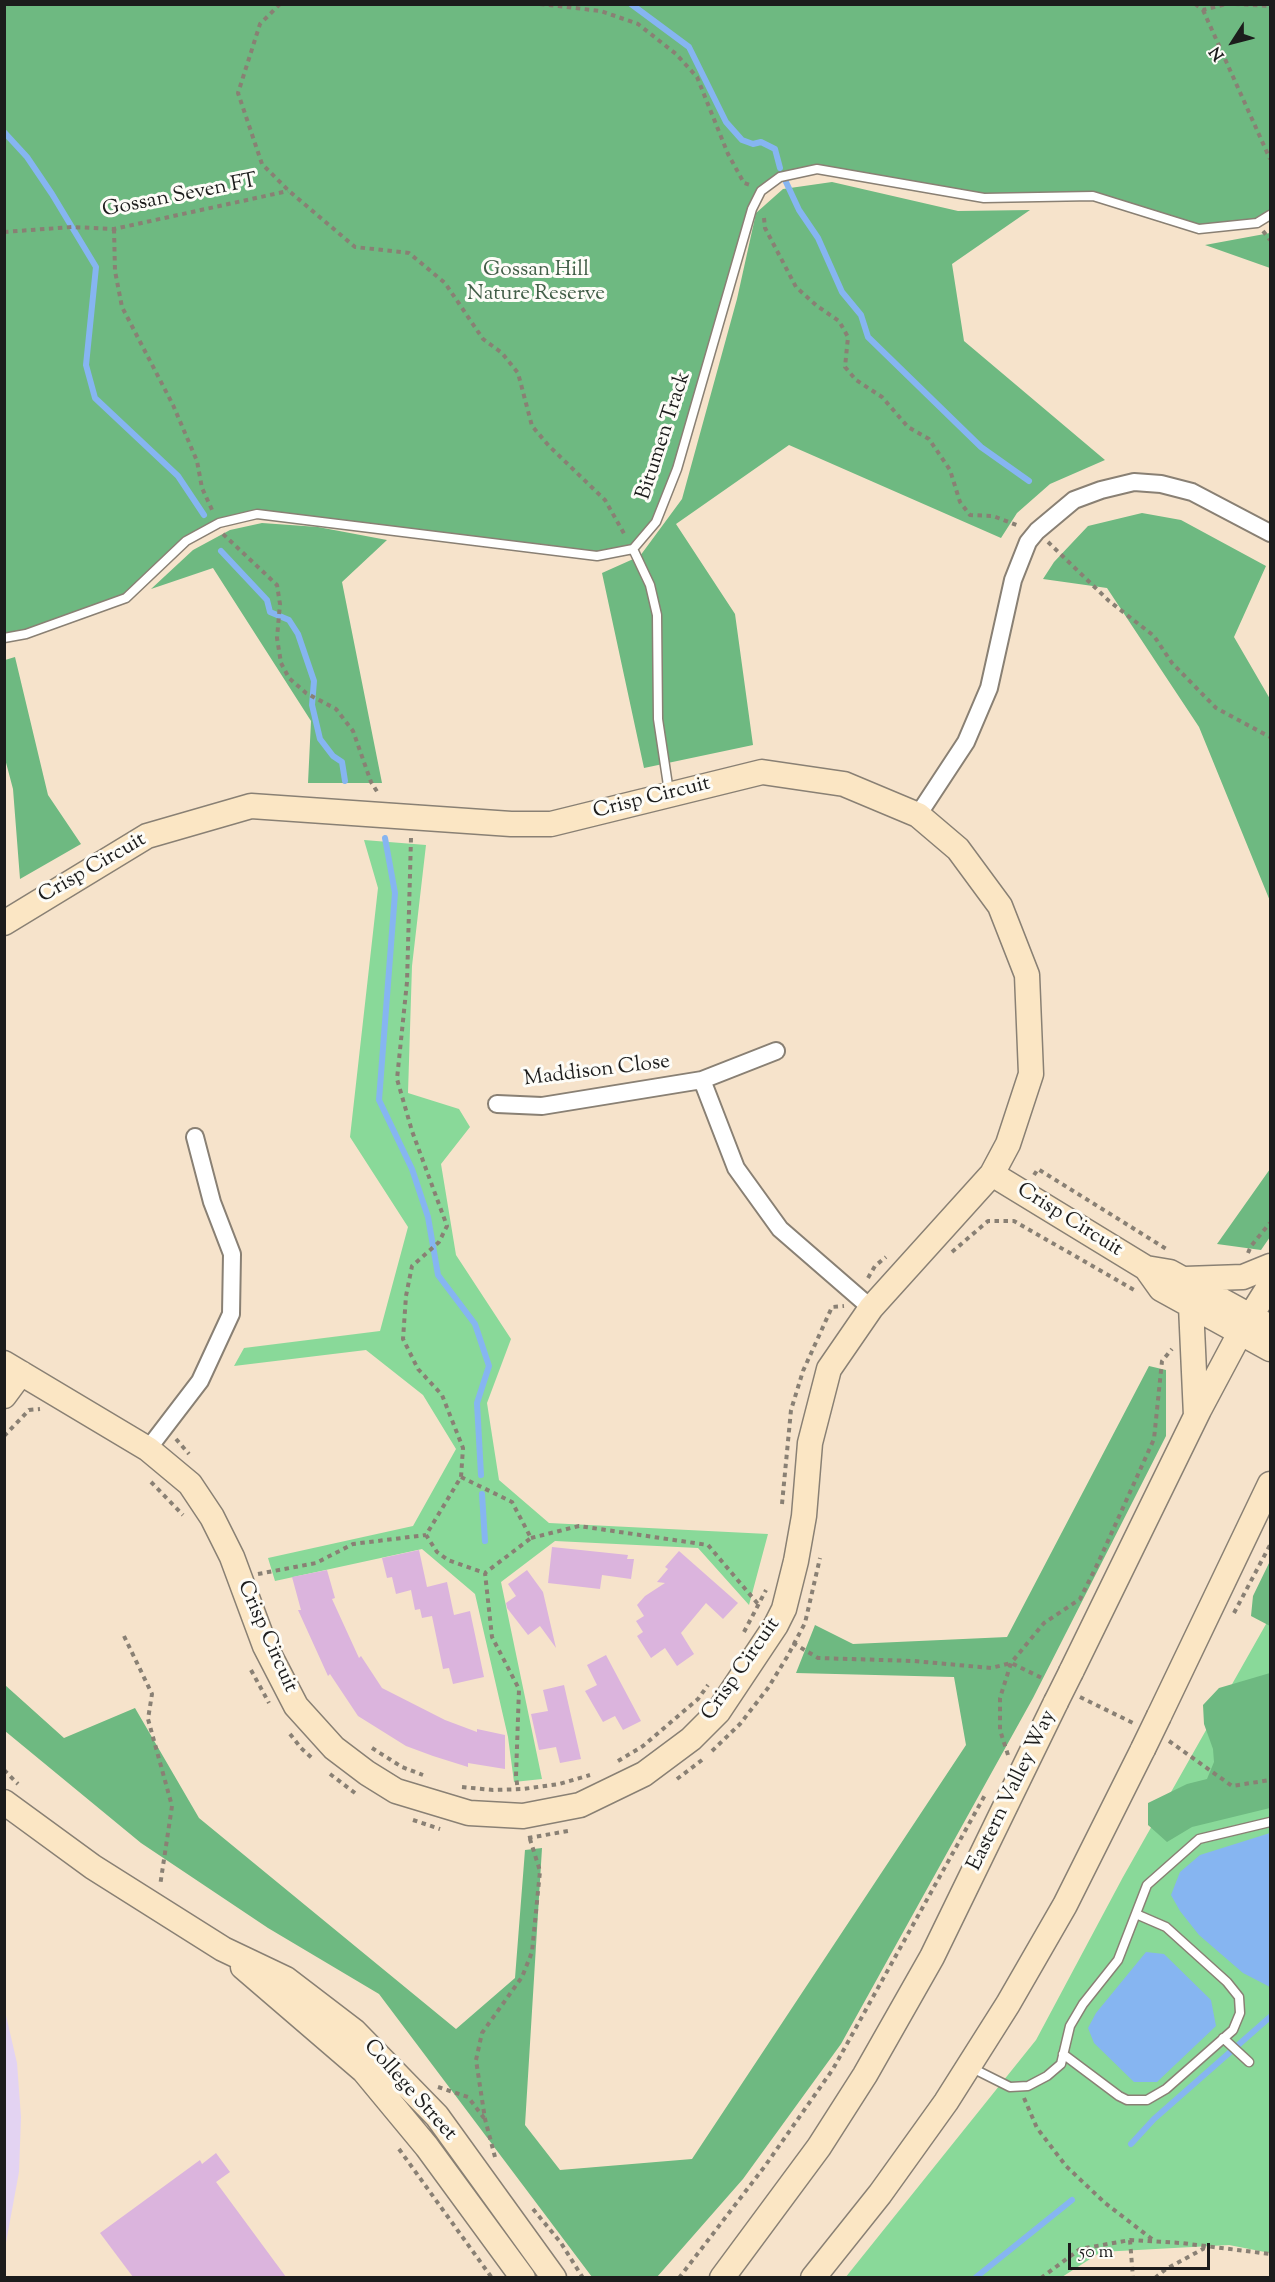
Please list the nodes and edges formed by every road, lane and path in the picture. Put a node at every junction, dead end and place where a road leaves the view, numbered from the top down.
1 (280, 4) edge
2 (540, 4) edge
3 (1195, 4) edge
4 (1226, 4) edge
5 (1235, 4) edge
6 (1270, 6) edge
7 (1203, 10) junction
8 (1270, 159) edge
9 (761, 190) junction
10 (289, 191) junction
11 (1270, 215) edge
12 (114, 229) junction
13 (4, 232) edge
14 (216, 524) junction
15 (1037, 531) junction
16 (1270, 533) edge
17 (633, 549) junction
18 (4, 638) edge
19 (1270, 736) edge
20 (669, 795) junction
21 (918, 815) junction
22 (393, 816) junction
23 (4, 923) edge
24 (776, 1051) dead end
25 (702, 1080) junction
26 (497, 1104) dead end
27 (195, 1137) dead end
28 (992, 1174) junction
29 (1023, 1193) junction
30 (1004, 1220) junction
31 (1270, 1223) edge
32 (891, 1253) dead end
33 (1176, 1254) dead end
34 (946, 1259) dead end
35 (1245, 1259) dead end
36 (1270, 1266) edge
37 (1146, 1268) junction
38 (1183, 1279) junction
39 (1270, 1285) edge
40 (1138, 1292) dead end
41 (863, 1301) junction
42 (1191, 1306) junction
43 (1254, 1325) edge
44 (1178, 1344) dead end
45 (1270, 1349) edge
46 (13, 1368) edge
47 (4, 1396) edge
48 (50, 1414) dead end
49 (1196, 1416) junction
50 (163, 1429) junction
51 (4, 1436) edge
52 (148, 1449) junction
53 (194, 1458) dead end
54 (461, 1477) junction
55 (149, 1479) dead end
56 (1270, 1484) edge
57 (781, 1515) dead end
58 (189, 1522) dead end
59 (426, 1535) junction
60 (531, 1538) junction
61 (820, 1552) dead end
62 (253, 1572) junction
63 (485, 1573) junction
64 (769, 1583) dead end
65 (264, 1585) dead end
66 (758, 1604) junction
67 (776, 1625) junction
68 (124, 1636) dead end
69 (742, 1636) dead end
70 (794, 1644) junction
71 (248, 1661) dead end
72 (1011, 1663) junction
73 (711, 1682) dead end
74 (274, 1710) dead end
75 (287, 1729) dead end
76 (368, 1745) dead end
77 (1014, 1747) dead end
78 (1008, 1755) junction
79 (316, 1762) dead end
80 (616, 1762) dead end
81 (1002, 1765) dead end
82 (323, 1768) dead end
83 (598, 1773) dead end
84 (430, 1778) dead end
85 (674, 1780) dead end
86 (991, 1785) dead end
87 (460, 1787) dead end
88 (518, 1789) junction
89 (356, 1794) dead end
90 (4, 1802) edge
91 (407, 1818) dead end
92 (1270, 1822) edge
93 (574, 1830) dead end
94 (451, 1831) dead end
95 (524, 1831) junction
96 (160, 1887) dead end
97 (1136, 1914) junction
98 (223, 1949) junction
99 (1223, 2038) junction
100 (1063, 2054) junction
101 (1246, 2059) dead end
102 (969, 2066) junction
103 (1018, 2087) junction
104 (395, 2144) dead end
105 (496, 2160) dead end
106 (531, 2207) dead end
107 (1130, 2240) junction
108 (1153, 2240) junction
109 (1204, 2246) junction
110 (1270, 2254) edge
111 (492, 2277) edge
112 (524, 2277) edge
113 (554, 2277) edge
114 (583, 2277) edge
115 (679, 2277) edge
116 (722, 2277) edge
117 (813, 2277) edge
118 (1041, 2277) edge
119 (1132, 2277) edge
120 (1155, 2277) edge

1 - 10 path
2 - 9 path
3 - 7 path
4 - 7 path
5 - 6 path
7 - 8 path
9 - 11 lane
9 - 15 path
9 - 17 lane, Bitumen Track
10 - 12 path, Gossan Seven FT
10 - 17 path
12 - 13 path, Gossan Seven FT
12 - 14 path
14 - 17 lane
14 - 18 lane
14 - 22 path
15 - 16 street
15 - 19 path
15 - 21 street
17 - 20 lane
20 - 21 street, Crisp Circuit
20 - 22 street, Crisp Circuit
21 - 28 street, Crisp Circuit
22 - 23 street, Crisp Circuit
22 - 54 path
24 - 25 street, Maddison Close
25 - 26 street, Maddison Close
25 - 41 street, Maddison Close
27 - 50 street
28 - 29 street, Crisp Circuit
28 - 41 street, Crisp Circuit
29 - 30 path
29 - 33 path
29 - 37 street, Crisp Circuit
30 - 34 path
30 - 40 path
31 - 35 path
32 - 41 path
36 - 38 street
37 - 38 street, Crisp Circuit
37 - 42 street, Crisp Circuit
38 - 43 street, Crisp Circuit
39 - 43 street, Eastern Valley Way
41 - 57 path
41 - 67 street, Crisp Circuit
42 - 43 street, Crisp Circuit
42 - 49 street
43 - 45 street, Crisp Circuit
43 - 49 street, Eastern Valley Way
44 - 72 path
46 - 47 street
46 - 52 street, Crisp Circuit
48 - 51 path
49 - 116 street, Eastern Valley Way, bridge
50 - 52 street
50 - 53 path
52 - 62 street, Crisp Circuit
54 - 59 path
54 - 60 path
55 - 58 path
56 - 102 street, bridge
59 - 62 path
59 - 63 path
60 - 63 path
60 - 66 path
61 - 70 path
62 - 65 path
62 - 95 street, Crisp Circuit
63 - 88 path
64 - 66 path
66 - 67 path
66 - 69 path
67 - 70 path
67 - 95 street, Crisp Circuit
68 - 96 path
70 - 72 path
70 - 85 path
71 - 74 path
72 - 78 path
73 - 80 path
75 - 79 path
76 - 84 path
77 - 78 path
78 - 81 path
82 - 89 path
83 - 88 path
86 - 115 path
87 - 88 path
88 - 95 path
90 - 98 street, College Street
91 - 94 path
92 - 97 lane
93 - 95 path
95 - 105 path
97 - 99 lane
97 - 100 lane
98 - 112 street, College Street
98 - 113 street, College Street
99 - 100 lane
99 - 101 lane
100 - 103 lane
102 - 103 lane
102 - 117 street
103 - 108 path
104 - 111 path
106 - 114 path
107 - 108 path
107 - 118 path
107 - 119 path
108 - 109 path
109 - 110 path
109 - 120 path

